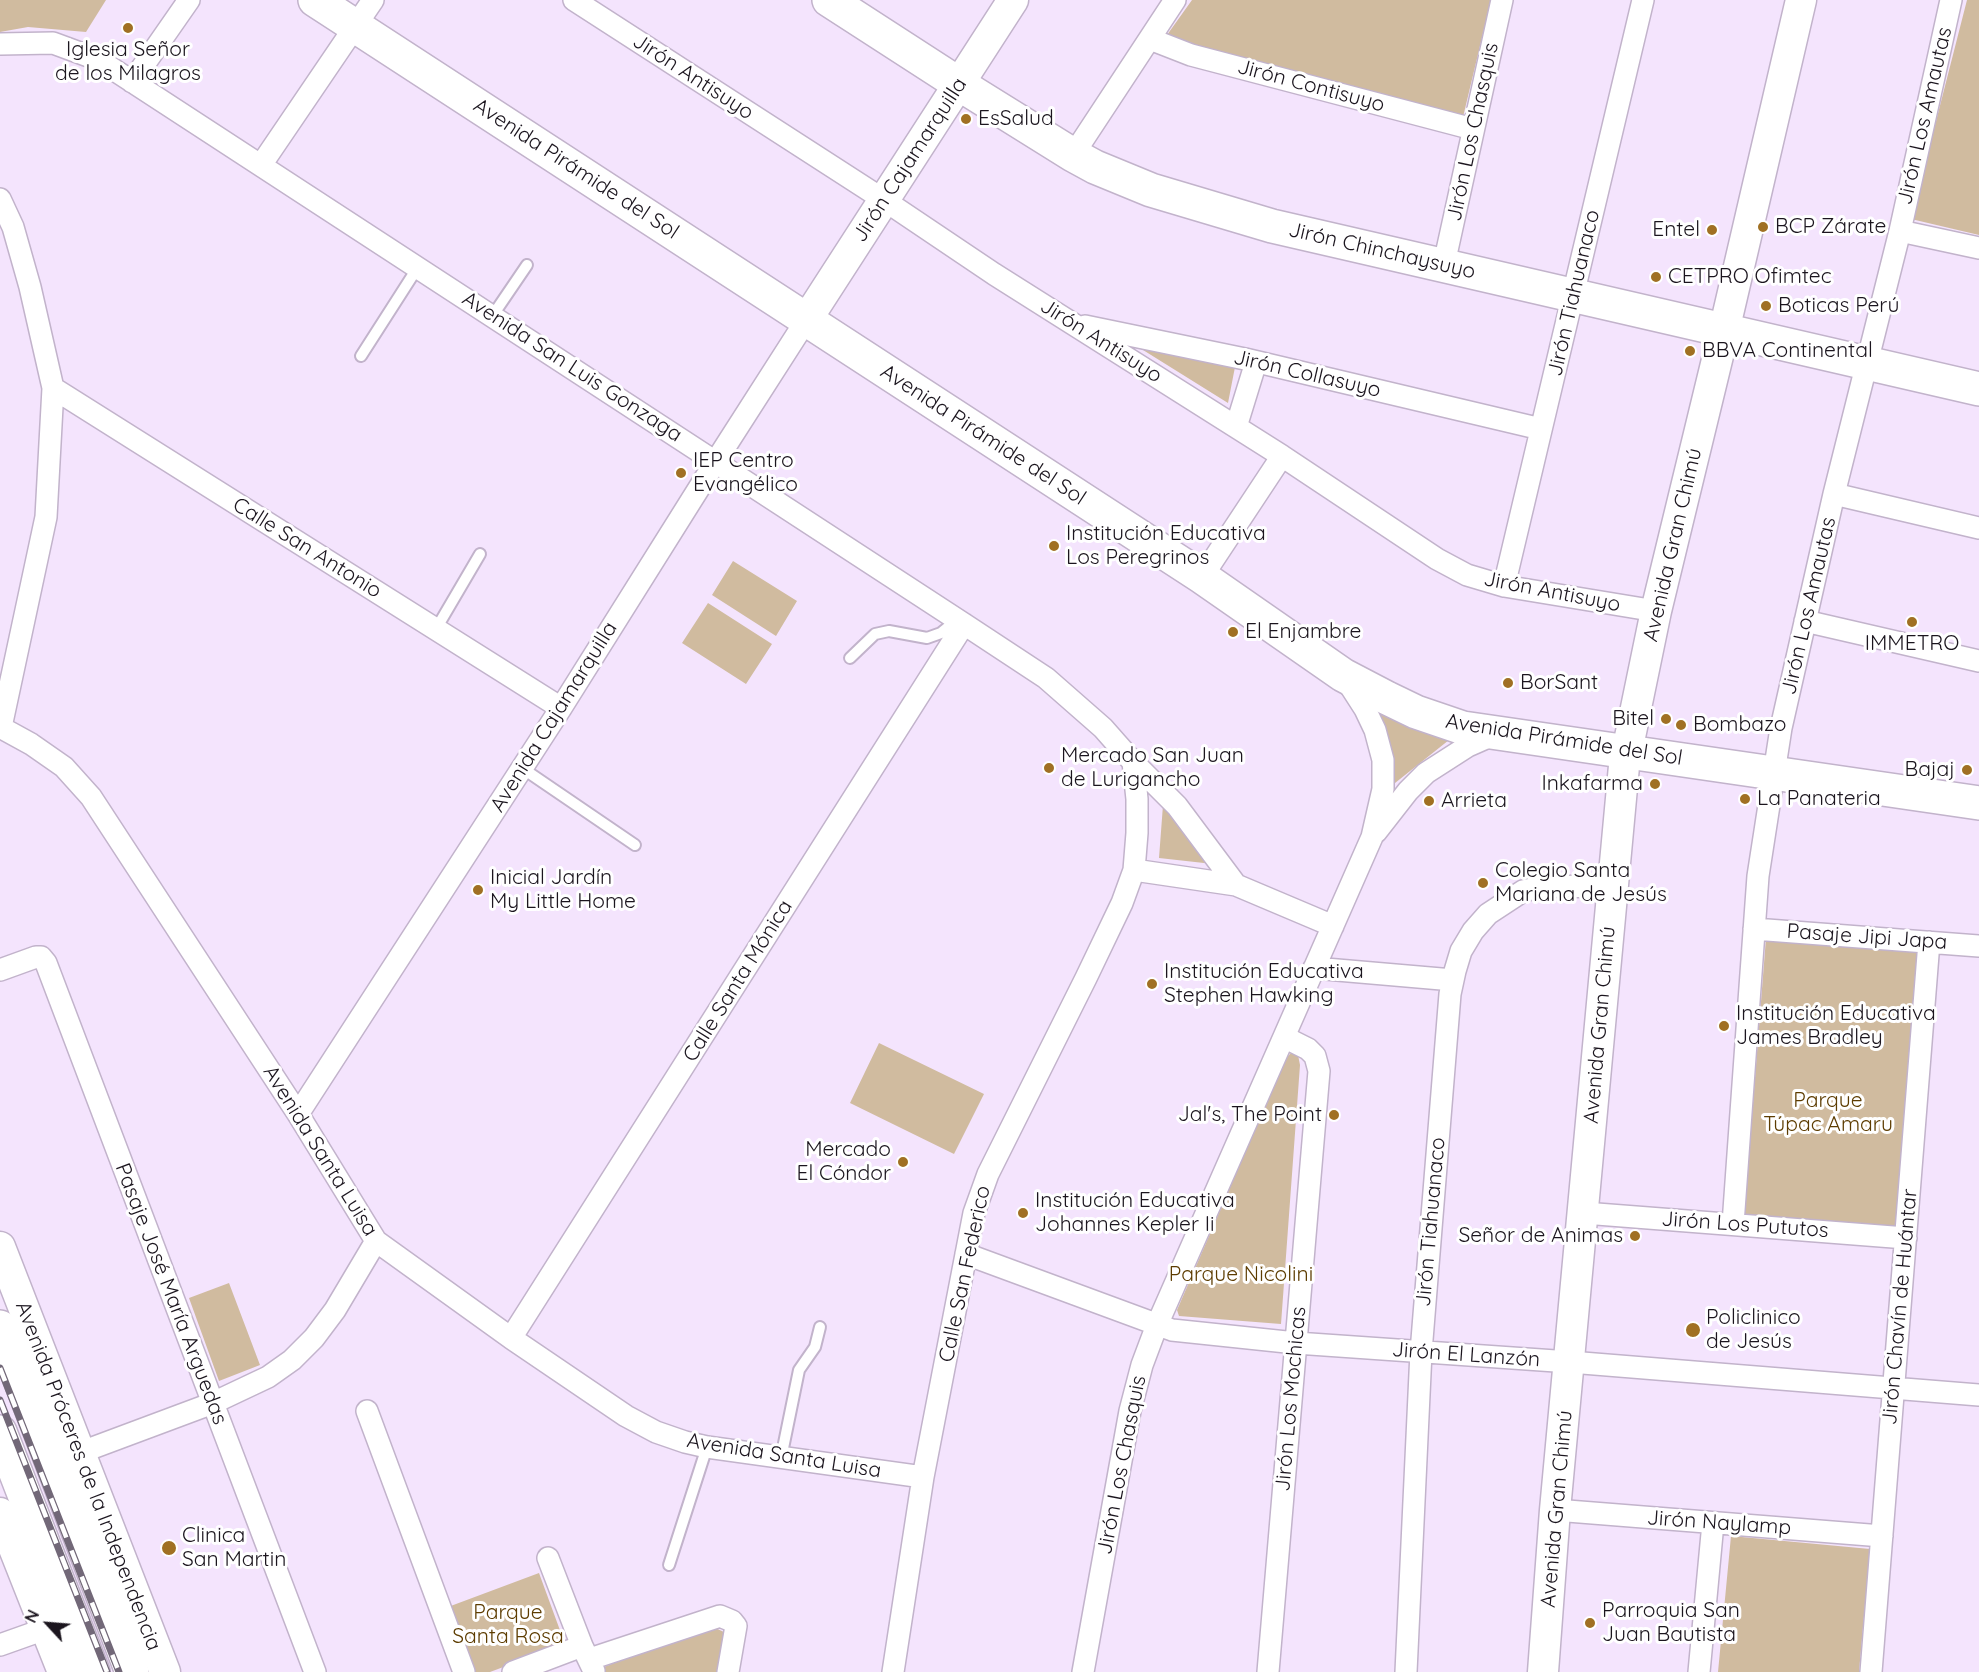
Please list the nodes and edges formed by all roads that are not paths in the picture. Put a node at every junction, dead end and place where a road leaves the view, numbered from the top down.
1 (189, 0) edge
2 (315, 0) edge
3 (373, 0) edge
4 (574, 0) edge
5 (829, 0) edge
6 (1013, 0) edge
7 (1175, 0) edge
8 (1502, 0) edge
9 (1643, 0) edge
10 (1801, 0) edge
11 (1951, 0) edge
12 (355, 27) junction
13 (1150, 39) junction
14 (0, 44) edge
15 (132, 82) junction
16 (958, 84) junction
17 (1473, 129) junction
18 (1073, 155) junction
19 (261, 165) junction
20 (0, 199) edge
21 (884, 200) junction
22 (1900, 231) junction
23 (1979, 248) edge
24 (1444, 264) junction
25 (527, 265) dead end
26 (418, 267) junction
27 (1574, 296) junction
28 (493, 315) junction
29 (807, 319) junction
30 (1073, 323) junction
31 (1725, 331) junction
32 (361, 356) dead end
33 (1256, 362) junction
34 (1868, 362) junction
35 (52, 388) junction
36 (1979, 388) edge
37 (1236, 427) junction
38 (1541, 429) junction
39 (1282, 456) junction
40 (716, 461) junction
41 (1834, 494) junction
42 (1979, 528) edge
43 (480, 554) dead end
44 (1202, 577) junction
45 (1504, 586) junction
46 (1656, 611) junction
47 (1805, 621) junction
48 (961, 622) junction
49 (436, 630) junction
50 (850, 658) dead end
51 (1979, 661) edge
52 (1343, 675) junction
53 (561, 708) junction
54 (1, 727) edge
55 (1496, 734) junction
56 (1627, 751) junction
57 (1133, 762) junction
58 (522, 768) junction
59 (1774, 773) junction
60 (1979, 803) edge
61 (1372, 837) junction
62 (635, 845) dead end
63 (1134, 870) junction
64 (1236, 885) junction
65 (1612, 887) junction
66 (1333, 926) junction
67 (1754, 928) junction
68 (1929, 942) junction
69 (1979, 946) edge
70 (1314, 968) junction
71 (0, 970) edge
72 (1453, 980) junction
73 (1284, 1037) junction
74 (298, 1114) junction
75 (1584, 1214) junction
76 (1733, 1224) junction
77 (1906, 1238) junction
78 (376, 1241) junction
79 (0, 1247) edge
80 (966, 1254) junction
81 (1157, 1325) junction
82 (0, 1327) edge
83 (820, 1327) dead end
84 (512, 1338) junction
85 (1296, 1343) junction
86 (1421, 1352) junction
87 (1569, 1362) junction
88 (1894, 1387) junction
89 (1979, 1395) edge
90 (213, 1403) junction
91 (367, 1411) dead end
92 (0, 1432) edge
93 (707, 1447) junction
94 (79, 1453) junction
95 (781, 1458) junction
96 (923, 1477) junction
97 (1555, 1510) junction
98 (0, 1513) edge
99 (1713, 1523) junction
100 (1882, 1536) junction
101 (548, 1558) dead end
102 (669, 1565) dead end
103 (45, 1629) junction
104 (0, 1645) edge
105 (589, 1659) edge
106 (63, 1672) edge
107 (93, 1672) edge
108 (132, 1672) edge
109 (165, 1672) edge
110 (315, 1672) edge
111 (464, 1672) edge
112 (513, 1672) edge
113 (728, 1672) edge
114 (893, 1672) edge
115 (1083, 1672) edge
116 (1268, 1672) edge
117 (1406, 1672) edge
118 (1543, 1672) edge
119 (1699, 1672) edge
120 (1871, 1672) edge

1 - 15 street
2 - 12 main road, Avenida Pirámide del Sol
3 - 12 street
4 - 21 street, Jirón Antisuyo
5 - 16 main road, Jirón Chinchaysuyo
6 - 16 street, Jirón Cajamarquilla
7 - 13 street
8 - 17 street, Jirón Los Chasquis
9 - 27 street, Jirón Tiahuanaco
10 - 31 street, Avenida Gran Chimú
11 - 22 street, Jirón Los Amautas
12 - 19 street
12 - 29 main road, Avenida Pirámide del Sol
13 - 17 street, Jirón Contisuyo
13 - 18 street
14 - 15 street, Avenida San Luis Gonzaga
15 - 19 street, Avenida San Luis Gonzaga
16 - 18 main road, Jirón Chinchaysuyo
16 - 21 street, Jirón Cajamarquilla
17 - 24 street, Jirón Los Chasquis
18 - 24 main road, Jirón Chinchaysuyo
19 - 26 street, Avenida San Luis Gonzaga
20 - 35 street
21 - 29 street, Jirón Cajamarquilla
21 - 30 street, Jirón Antisuyo
22 - 23 street
22 - 34 street, Jirón Los Amautas
24 - 27 main road, Jirón Chinchaysuyo
25 - 28 lane
26 - 28 street, Avenida San Luis Gonzaga
26 - 32 lane
27 - 31 main road, Jirón Chinchaysuyo
27 - 38 street, Jirón Tiahuanaco
28 - 40 street, Avenida San Luis Gonzaga
29 - 40 street, Avenida Cajamarquilla
29 - 44 main road, Avenida Pirámide del Sol
30 - 33 street, Jirón Collasuyo
30 - 37 street, Jirón Antisuyo
31 - 34 main road, Jirón Chinchaysuyo
31 - 46 street, Avenida Gran Chimú
33 - 37 street
33 - 38 street, Jirón Collasuyo
34 - 36 main road, Jirón Chinchaysuyo
34 - 41 street, Jirón Los Amautas
35 - 49 street, Calle San Antonio
35 - 54 street
37 - 39 street, Jirón Antisuyo
38 - 45 street, Jirón Tiahuanaco
39 - 44 street
39 - 45 street, Jirón Antisuyo
40 - 48 street, Avenida San Luis Gonzaga
40 - 53 street, Avenida Cajamarquilla
41 - 42 street
41 - 47 street, Jirón Los Amautas
43 - 49 lane
44 - 52 main road, Avenida Pirámide del Sol
45 - 46 street, Jirón Antisuyo
46 - 56 street, Avenida Gran Chimú
47 - 51 street
47 - 59 street, Jirón Los Amautas
48 - 50 lane
48 - 57 street, Avenida San Luis Gonzaga
48 - 84 street, Calle Santa Mónica
49 - 53 street, Calle San Antonio
52 - 55 main road, Avenida Pirámide del Sol
52 - 61 street, Jirón Los Chasquis
53 - 58 street, Avenida Cajamarquilla
54 - 74 street, Avenida Santa Luisa
55 - 56 main road, Avenida Pirámide del Sol
55 - 61 street, Jirón Los Chasquis
56 - 59 main road, Avenida Pirámide del Sol
56 - 65 street, Avenida Gran Chimú
57 - 63 street, Calle San Federico
57 - 64 street, Avenida San Luis Gonzaga
58 - 62 lane
58 - 74 street, Avenida Cajamarquilla
59 - 60 main road, Avenida Pirámide del Sol
59 - 67 street, Jirón Los Amautas
61 - 66 street, Jirón Los Chasquis
63 - 64 street
63 - 80 street, Calle San Federico
64 - 66 street
65 - 72 street, Jirón Tiahuanaco
65 - 75 street, Avenida Gran Chimú
66 - 70 street, Jirón Los Chasquis
67 - 68 street, Pasaje Jipi Japa
67 - 76 street, Jirón Los Amautas
68 - 69 street, Pasaje Jipi Japa
68 - 77 street, Jirón Chavín de Huántar
70 - 72 street
70 - 73 street, Jirón Los Chasquis
71 - 90 street, Pasaje José María Arguedas
72 - 86 street, Jirón Tiahuanaco
73 - 81 street, Jirón Los Chasquis
73 - 85 street, Jirón Los Mochicas
74 - 78 street, Avenida Santa Luisa
75 - 76 street, Jirón Los Pututos
75 - 87 street, Avenida Gran Chimú
76 - 77 street, Jirón Los Pututos
77 - 88 street, Jirón Chavín de Huántar
78 - 84 street, Avenida Santa Luisa
78 - 90 street
79 - 94 street, Avenida Próceres de la Independencia
80 - 81 street, Jirón El Lanzón
80 - 96 street, Calle San Federico
81 - 85 street, Jirón El Lanzón
81 - 115 street, Jirón Los Chasquis
82 - 108 main road, Avenida Próceres de la Independencia
83 - 95 lane
84 - 93 street, Avenida Santa Luisa
85 - 86 street, Jirón El Lanzón
85 - 116 street, Jirón Los Mochicas
86 - 87 street, Jirón El Lanzón
86 - 117 street, Jirón Tiahuanaco
87 - 88 street, Jirón El Lanzón
87 - 97 street, Avenida Gran Chimú
88 - 89 street, Jirón El Lanzón
88 - 100 street, Jirón Chavín de Huántar
90 - 94 street
90 - 110 street, Pasaje José María Arguedas
91 - 111 street
92 - 107 main road
93 - 95 street, Avenida Santa Luisa
93 - 102 lane
94 - 109 street, Avenida Próceres de la Independencia
95 - 96 street, Avenida Santa Luisa
96 - 114 street, Calle San Federico
97 - 99 street, Jirón Naylamp
97 - 118 street, Avenida Gran Chimú
98 - 103 street
99 - 100 street, Jirón Naylamp
99 - 119 street
100 - 120 street, Jirón Chavín de Huántar
101 - 105 street
103 - 104 street
103 - 106 street
105 - 112 street
105 - 113 street

